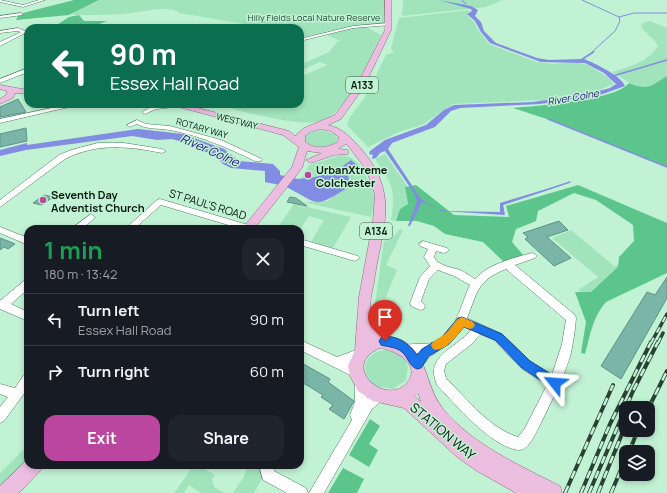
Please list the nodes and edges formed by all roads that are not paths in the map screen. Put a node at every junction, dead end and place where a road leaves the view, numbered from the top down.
1 (43, 0) edge
2 (388, 0) edge
3 (0, 2) edge
4 (21, 14) dead end
5 (0, 17) edge
6 (388, 27) junction
7 (0, 32) edge
8 (18, 36) junction
9 (24, 37) edge
10 (304, 39) edge
11 (0, 44) edge
12 (24, 72) edge
13 (10, 77) junction
14 (0, 81) edge
15 (0, 87) edge
16 (10, 89) junction
17 (24, 91) edge
18 (24, 96) edge
19 (3, 101) edge
20 (60, 108) edge
21 (148, 108) edge
22 (151, 108) edge
23 (189, 108) edge
24 (205, 108) edge
25 (144, 112) junction
26 (340, 115) junction
27 (0, 121) edge
28 (314, 128) junction
29 (341, 134) junction
30 (299, 142) junction
31 (329, 150) junction
32 (162, 151) dead end
33 (345, 152) junction
34 (258, 159) dead end
35 (364, 162) junction
36 (300, 165) junction
37 (0, 204) edge
38 (91, 217) dead end
39 (80, 225) edge
40 (134, 225) edge
41 (237, 225) edge
42 (253, 225) edge
43 (0, 230) edge
44 (24, 240) edge
45 (304, 243) edge
46 (424, 244) dead end
47 (433, 246) junction
48 (444, 250) dead end
49 (532, 256) dead end
50 (355, 258) dead end
51 (508, 265) junction
52 (436, 266) junction
53 (476, 284) junction
54 (24, 286) edge
55 (2, 304) edge
56 (420, 306) dead end
57 (363, 309) junction
58 (24, 315) edge
59 (462, 321) junction
60 (478, 328) junction
61 (380, 342) junction
62 (304, 347) edge
63 (432, 348) junction
64 (407, 349) junction
65 (361, 352) junction
66 (336, 363) junction
67 (418, 368) junction
68 (358, 378) junction
69 (555, 383) junction
70 (24, 384) edge
71 (0, 390) edge
72 (17, 394) junction
73 (385, 396) junction
74 (0, 417) edge
75 (342, 446) junction
76 (30, 469) edge
77 (267, 469) edge
78 (6, 493) edge
79 (300, 493) edge
80 (316, 493) edge
81 (534, 493) edge
82 (553, 493) edge

1 - 3 street
2 - 6 main road, A133
4 - 5 street
6 - 10 street
6 - 26 main road, A133
7 - 8 street
8 - 9 street
8 - 11 street
12 - 13 street
13 - 14 street
13 - 16 street
15 - 16 main road
16 - 17 main road
16 - 19 main road
18 - 19 main road
20 - 27 street
21 - 25 street, ROTARY WAY
22 - 25 street
23 - 30 main road, WESTWAY
24 - 28 main road, WESTWAY
25 - 34 street, ROTARY WAY
26 - 28 main road, A133
26 - 29 main road
28 - 29 main road, WESTWAY
28 - 30 main road
29 - 31 main road
29 - 35 main road, A134
30 - 31 main road, WESTWAY
30 - 36 main road
30 - 36 main road
31 - 33 main road
31 - 36 main road
32 - 37 street
33 - 35 main road
33 - 36 main road
35 - 57 main road, A134
36 - 42 main road
38 - 39 street
40 - 41 street, ST PAUL'S ROAD
43 - 44 street
45 - 50 street
46 - 47 street
47 - 48 street
47 - 52 street
49 - 51 street
51 - 53 street
51 - 69 street
52 - 53 street
52 - 56 street
53 - 59 street
54 - 55 street
55 - 58 street
57 - 61 main road
57 - 65 main road, A134
59 - 60 street
59 - 63 street
60 - 69 street
60 - 69 street
61 - 64 main road
61 - 65 main road
62 - 66 street
63 - 64 street
63 - 67 street
64 - 67 main road
65 - 66 street
65 - 68 main road, A134
66 - 68 street
67 - 73 main road
67 - 82 main road, STATION WAY
68 - 73 main road
68 - 75 street
70 - 72 street
71 - 72 street
72 - 74 street
73 - 75 street
73 - 81 main road, STATION WAY
75 - 80 street
76 - 78 main road
77 - 79 street

